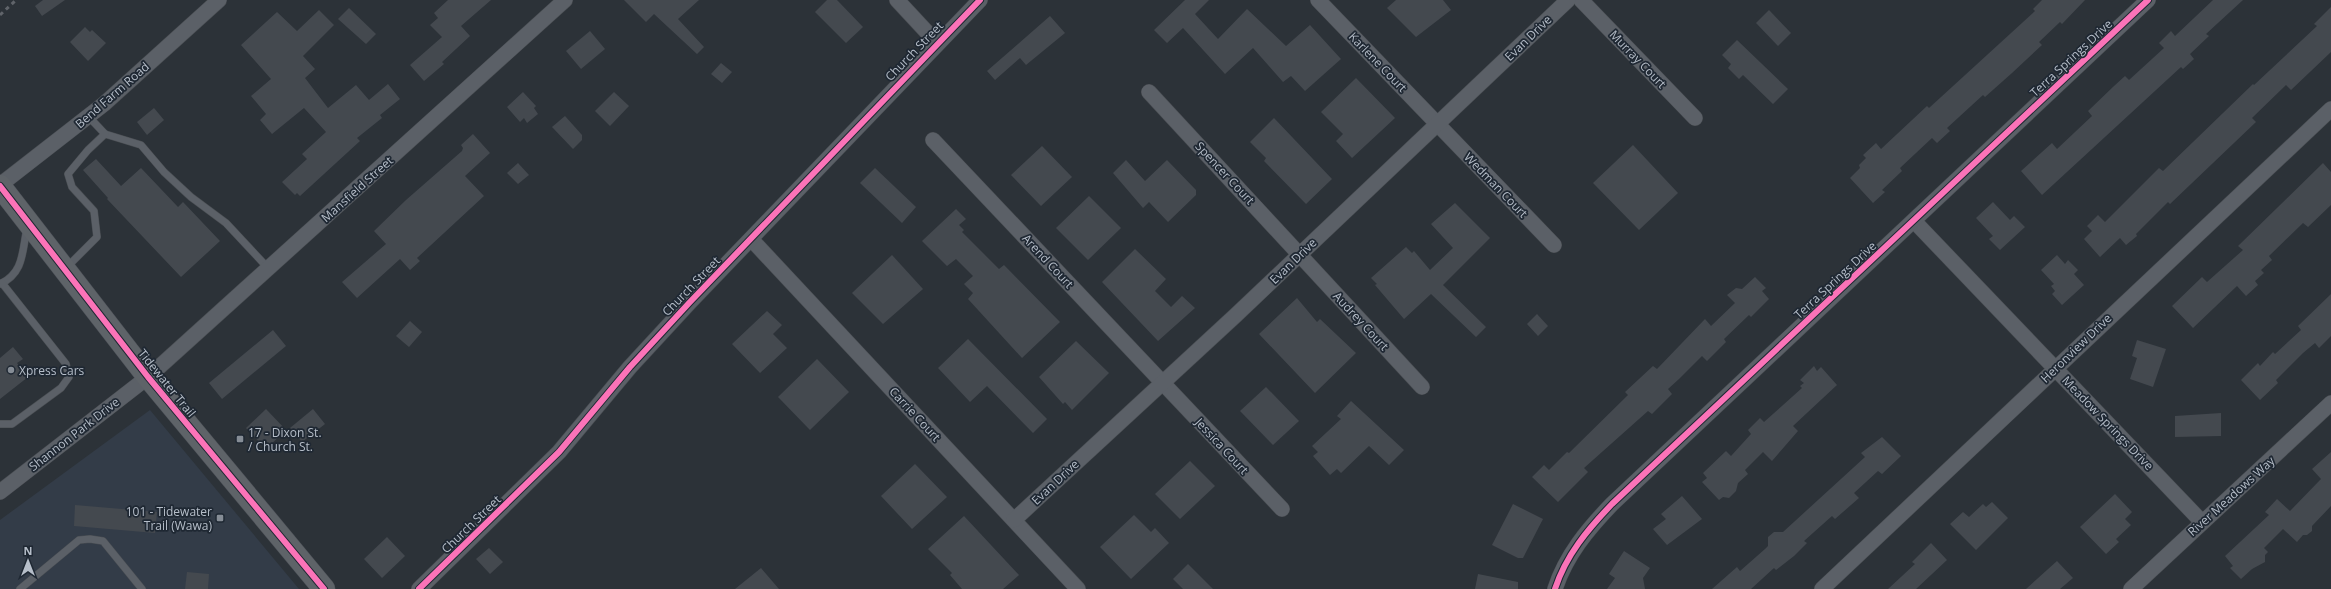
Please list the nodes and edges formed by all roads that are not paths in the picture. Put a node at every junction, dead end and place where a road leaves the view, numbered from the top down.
1 (219, 0) edge
2 (565, 0) edge
3 (897, 0) edge
4 (980, 0) edge
5 (1318, 0) edge
6 (1568, 0) edge
7 (1581, 0) edge
8 (2148, 0) edge
9 (937, 42) junction
10 (1149, 92) dead end
11 (2331, 109) edge
12 (88, 116) junction
13 (1695, 118) dead end
14 (1437, 124) junction
15 (105, 134) junction
16 (933, 140) dead end
17 (0, 186) edge
18 (1914, 221) junction
19 (28, 224) junction
20 (751, 239) junction
21 (1554, 245) dead end
22 (1300, 254) junction
23 (268, 268) junction
24 (64, 270) junction
25 (1, 283) edge
26 (2055, 368) junction
27 (148, 377) junction
28 (1163, 383) junction
29 (1422, 387) dead end
30 (2331, 403) edge
31 (0, 424) edge
32 (0, 492) edge
33 (1282, 509) dead end
34 (1014, 520) junction
35 (2202, 522) junction
36 (20, 589) edge
37 (142, 589) edge
38 (324, 589) edge
39 (419, 589) edge
40 (1078, 589) edge
41 (1555, 589) edge
42 (1822, 589) edge
43 (2131, 589) edge

1 - 12 street, Bend Farm Road
2 - 23 street, Mansfield Street
3 - 9 street
4 - 9 street, Church Street
5 - 14 street, Karlene Court
6 - 14 street, Evan Drive
7 - 13 street, Murray Court
8 - 18 street, Terra Springs Drive
9 - 20 street, Church Street
10 - 22 street, Spencer Court
11 - 26 street, Heronview Drive
12 - 15 lane
12 - 17 street, Bend Farm Road
14 - 21 street, Wedman Court
14 - 22 street, Evan Drive
15 - 23 lane
15 - 24 lane
16 - 28 street, Arend Court
17 - 19 main road, Tidewater Trail
18 - 26 street, Meadow Springs Drive
18 - 41 street, Terra Springs Drive
19 - 24 main road, Tidewater Trail
19 - 25 lane
20 - 34 street, Carrie Court
20 - 39 street, Church Street
22 - 28 street, Evan Drive
22 - 29 street, Audrey Court
23 - 27 street, Mansfield Street
24 - 27 main road, Tidewater Trail
25 - 31 lane
26 - 35 street, Meadow Springs Drive
26 - 42 street, Heronview Drive
27 - 32 street, Shannon Park Drive
27 - 38 main road, Tidewater Trail
28 - 33 street, Jessica Court
28 - 34 street, Evan Drive
30 - 35 street, River Meadows Way
34 - 40 street, Carrie Court
35 - 43 street, River Meadows Way
36 - 37 lane

